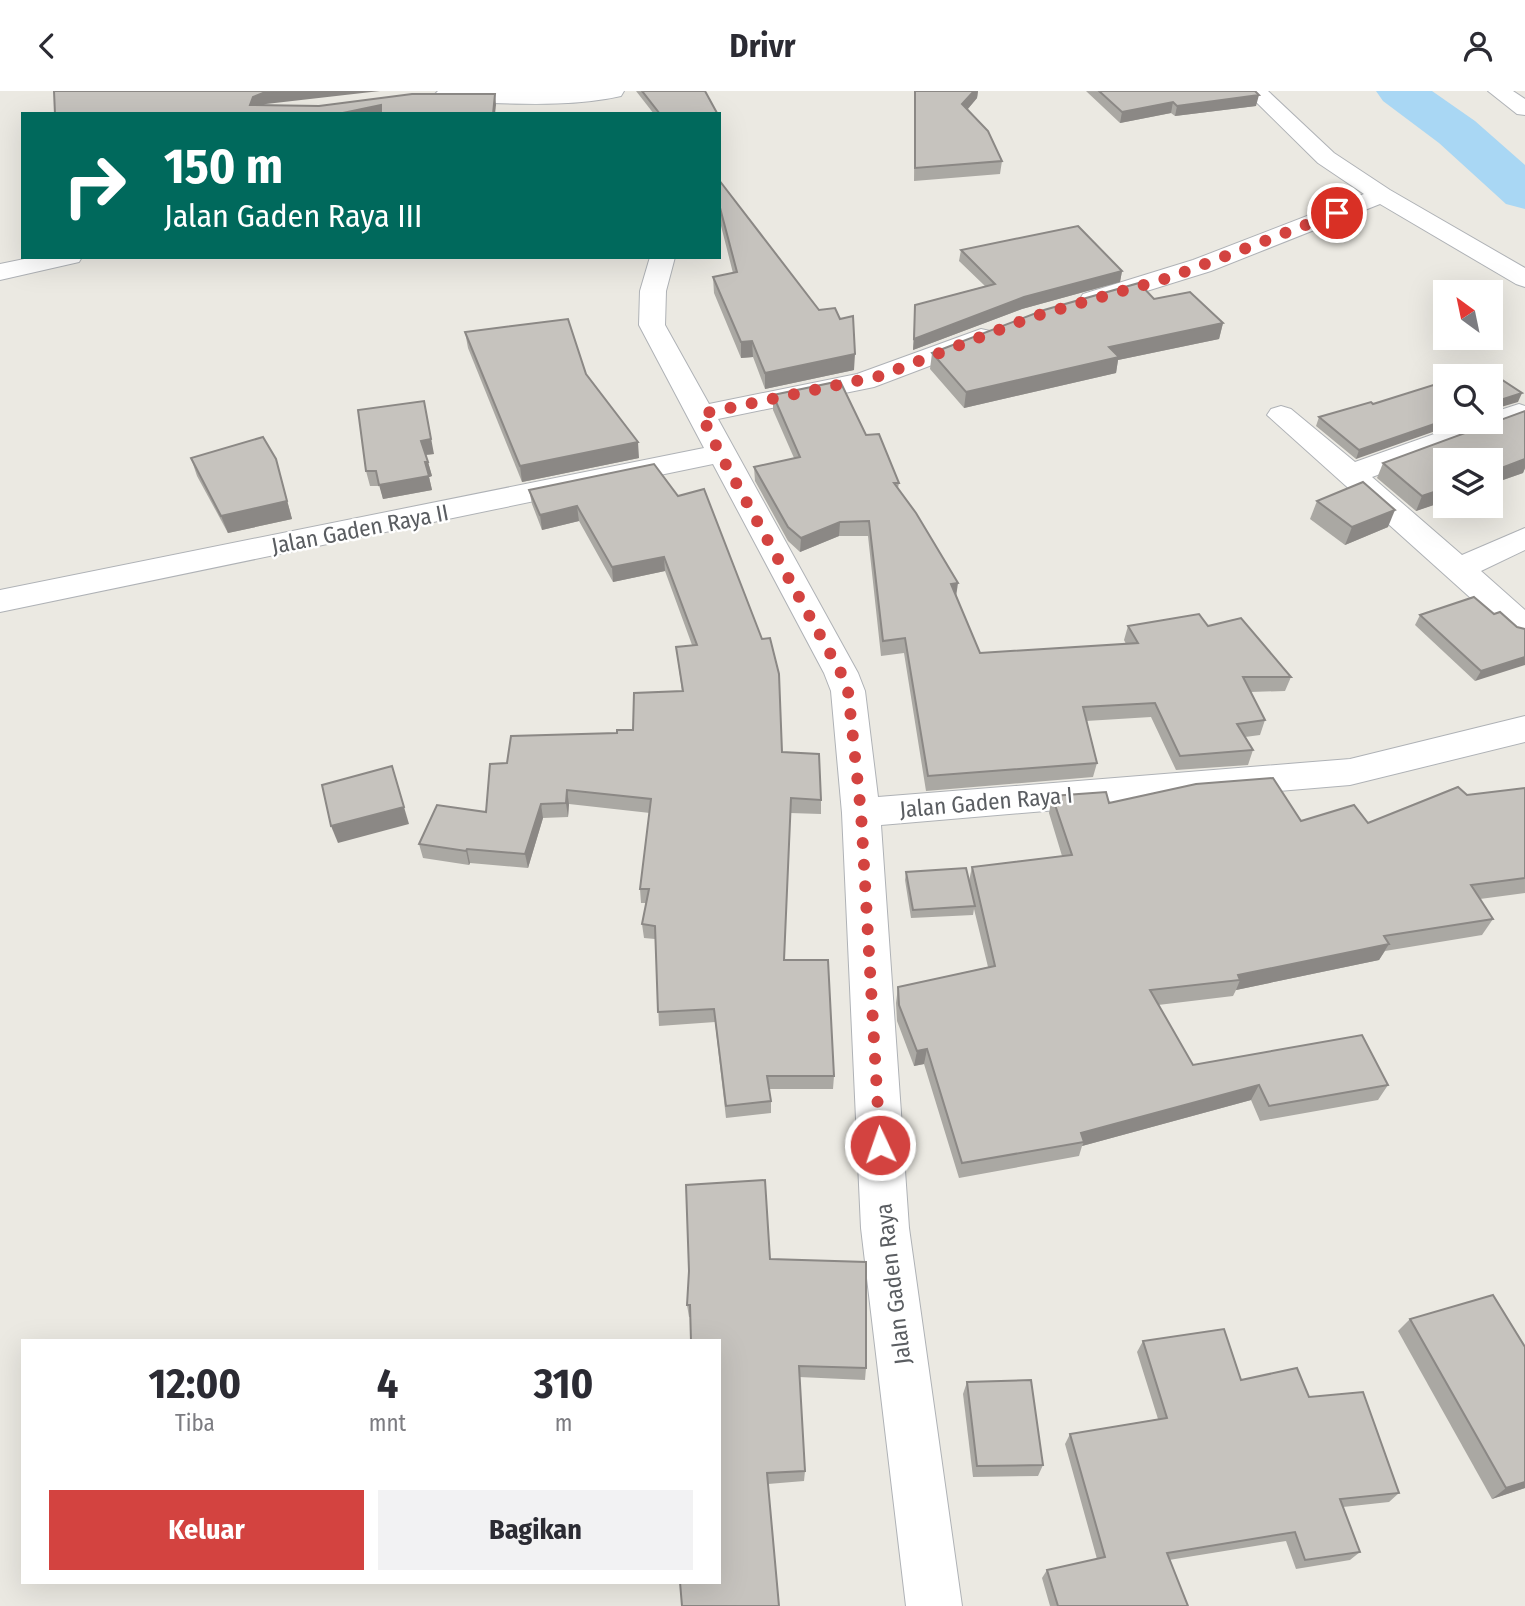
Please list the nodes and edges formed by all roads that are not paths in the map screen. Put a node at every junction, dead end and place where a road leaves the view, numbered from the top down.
1 (613, 91) edge
2 (1256, 91) edge
3 (1499, 91) edge
4 (427, 96) edge
5 (570, 100) edge
6 (1525, 109) edge
7 (1382, 195) junction
8 (61, 259) edge
9 (662, 259) edge
10 (0, 272) edge
11 (1525, 279) edge
12 (1071, 306) edge
13 (1008, 326) edge
14 (1519, 413) edge
15 (701, 414) junction
16 (1281, 415) dead end
17 (720, 454) junction
18 (1351, 474) junction
19 (1525, 538) edge
20 (1459, 569) junction
21 (0, 601) edge
22 (1525, 628) edge
23 (1525, 729) edge
24 (861, 813) junction
25 (934, 1606) edge

1 - 5 street
2 - 7 street
3 - 6 street
4 - 5 street
7 - 11 street
7 - 12 street
8 - 10 street
9 - 15 street, Jalan Gaden Raya
13 - 15 street
14 - 18 street
15 - 17 street, Jalan Gaden Raya
16 - 18 street
17 - 21 street, Jalan Gaden Raya II
17 - 24 street, Jalan Gaden Raya
18 - 20 street
19 - 20 street
20 - 22 street
23 - 24 street, Jalan Gaden Raya I
24 - 25 street, Jalan Gaden Raya

